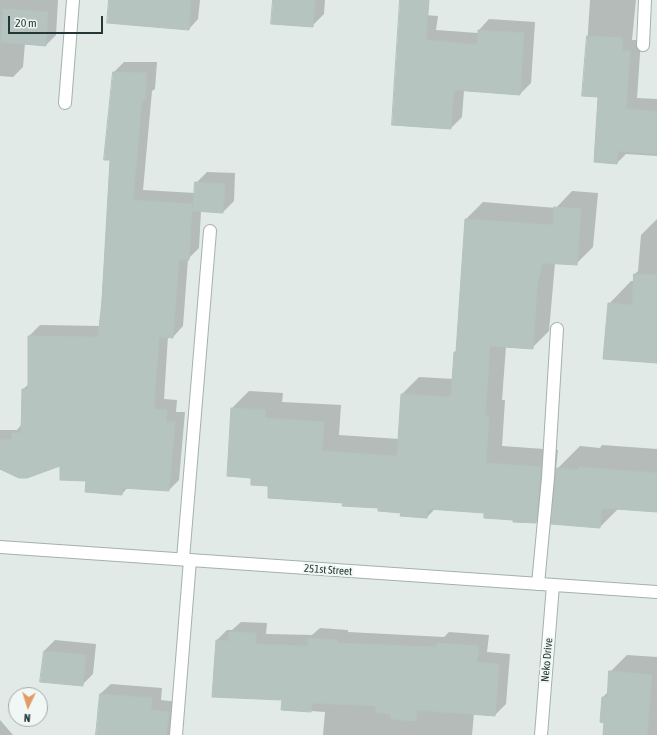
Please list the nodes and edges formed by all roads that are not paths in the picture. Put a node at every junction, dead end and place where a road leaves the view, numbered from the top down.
1 (73, 0) edge
2 (645, 0) edge
3 (643, 45) dead end
4 (66, 103) dead end
5 (210, 231) dead end
6 (557, 329) dead end
7 (0, 547) edge
8 (186, 560) junction
9 (538, 584) junction
10 (553, 585) junction
11 (657, 592) edge
12 (176, 735) edge
13 (541, 735) edge

1 - 4 street
2 - 3 street
5 - 8 street
6 - 9 street
7 - 8 street, 251st Street
8 - 9 street, 251st Street
8 - 12 street
9 - 10 street, 251st Street
10 - 11 street, 251st Street
10 - 13 street, Neko Drive

